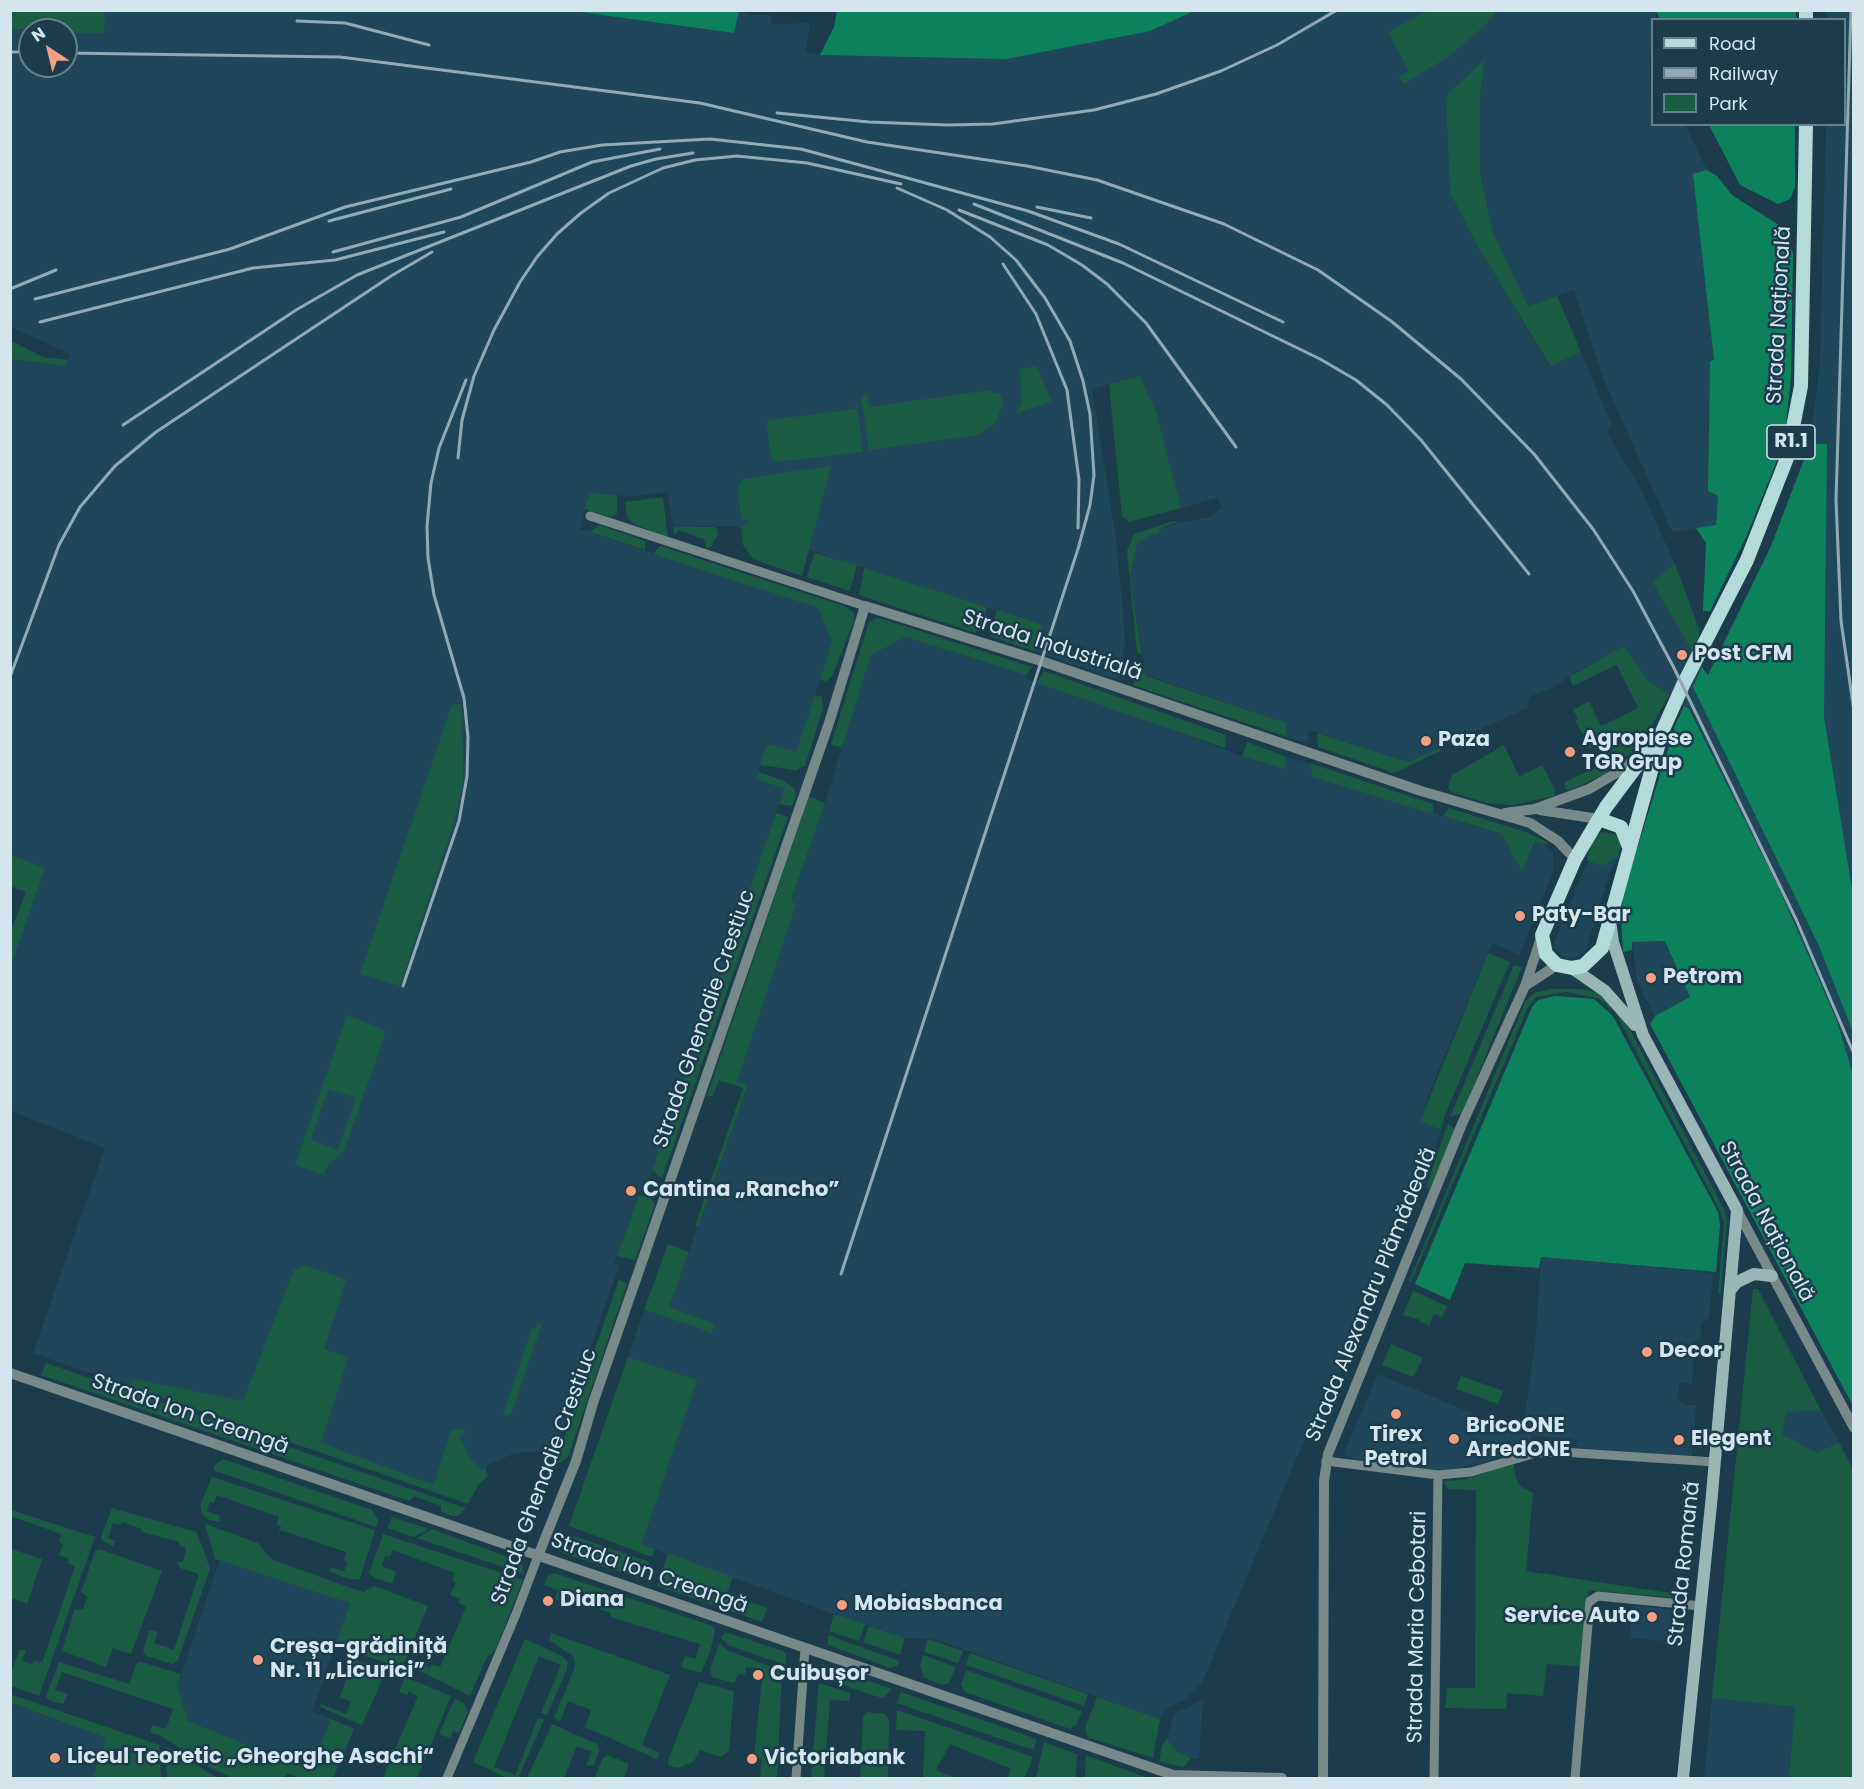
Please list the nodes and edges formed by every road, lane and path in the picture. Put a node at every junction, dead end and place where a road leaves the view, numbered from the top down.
1 (1806, 126) edge
2 (590, 516) dead end
3 (865, 606) junction
4 (1662, 732) junction
5 (1535, 809) junction
6 (1502, 814) junction
7 (1599, 819) junction
8 (1629, 847) junction
9 (1575, 859) junction
10 (1610, 919) junction
11 (1542, 934) junction
12 (1557, 965) junction
13 (1572, 968) junction
14 (1525, 986) junction
15 (1643, 1035) junction
16 (1737, 1210) junction
17 (1772, 1276) junction
18 (1731, 1289) junction
19 (10, 1373) edge
20 (1854, 1428) edge
21 (1326, 1461) junction
22 (1715, 1462) junction
23 (1438, 1475) junction
24 (537, 1556) junction
25 (1701, 1606) junction
26 (805, 1649) junction
27 (1189, 1778) edge
28 (447, 1779) edge
29 (796, 1779) edge
30 (1282, 1779) edge
31 (1323, 1779) edge
32 (1434, 1779) edge
33 (1575, 1779) edge
34 (1683, 1779) edge

1 - 4 main road, Strada Națională / R1.1
2 - 3 street, Strada Industrială
3 - 6 street, Strada Industrială
3 - 24 street, Strada Ghenadie Crestiuc
4 - 5 street, Strada Industrială
4 - 7 main road, Strada Națională
4 - 8 main road, Strada Națională
5 - 6 street, Strada Industrială
5 - 7 street, Strada Industrială
6 - 9 street, Strada Industrială
7 - 8 main road
7 - 9 main road, Strada Națională
8 - 10 main road, Strada Națională
9 - 11 main road, Strada Națională
10 - 13 main road, Strada Națională
10 - 15 main road, Strada Națională
11 - 12 main road
11 - 14 street, Strada Alexandru Plămădeală
12 - 13 main road, Strada Națională
12 - 14 street
13 - 15 main road, Strada Națională
14 - 21 street, Strada Alexandru Plămădeală
15 - 16 main road, Strada Națională
16 - 17 street, Strada Națională
16 - 18 main road, Strada Romană
17 - 18 main road
17 - 20 street, Strada Națională
18 - 22 main road, Strada Romană
19 - 24 street, Strada Ion Creangă
21 - 23 street
21 - 31 street, Strada Alexandru Plămădeală
22 - 23 street
22 - 25 main road, Strada Romană
23 - 32 street, Strada Maria Cebotari
24 - 26 street, Strada Ion Creangă
24 - 28 street, Strada Ghenadie Crestiuc
25 - 33 street
25 - 34 main road, Strada Romană
26 - 27 street, Strada Ion Creangă
26 - 29 street
27 - 30 street, Strada Ion Creangă

